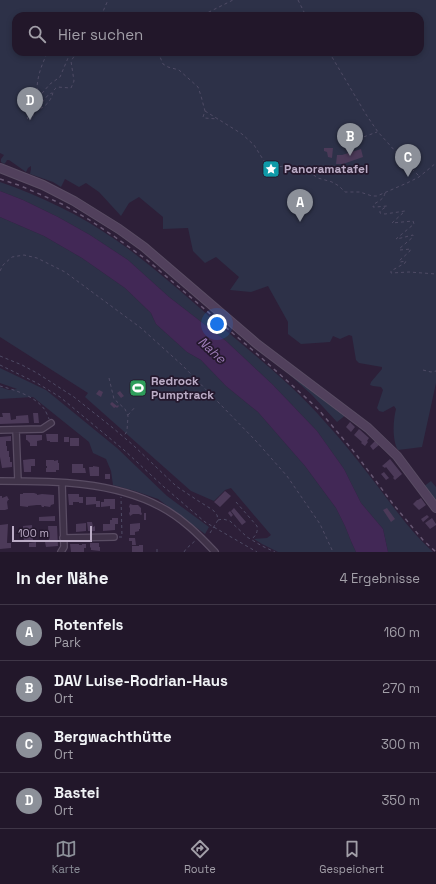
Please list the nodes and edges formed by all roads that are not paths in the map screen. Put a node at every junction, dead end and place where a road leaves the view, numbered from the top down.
1 (0, 168) edge
2 (51, 423) road end
3 (0, 430) edge
4 (16, 430) junction
5 (0, 481) edge
6 (18, 481) junction
7 (62, 483) junction
8 (436, 508) edge
9 (114, 537) road end
10 (64, 538) junction
11 (61, 552) edge
12 (214, 552) edge

1 - 8 main road
2 - 4 street
3 - 4 street
4 - 6 street
5 - 6 street
6 - 7 street
7 - 10 street
7 - 12 street
9 - 10 street
10 - 11 street

